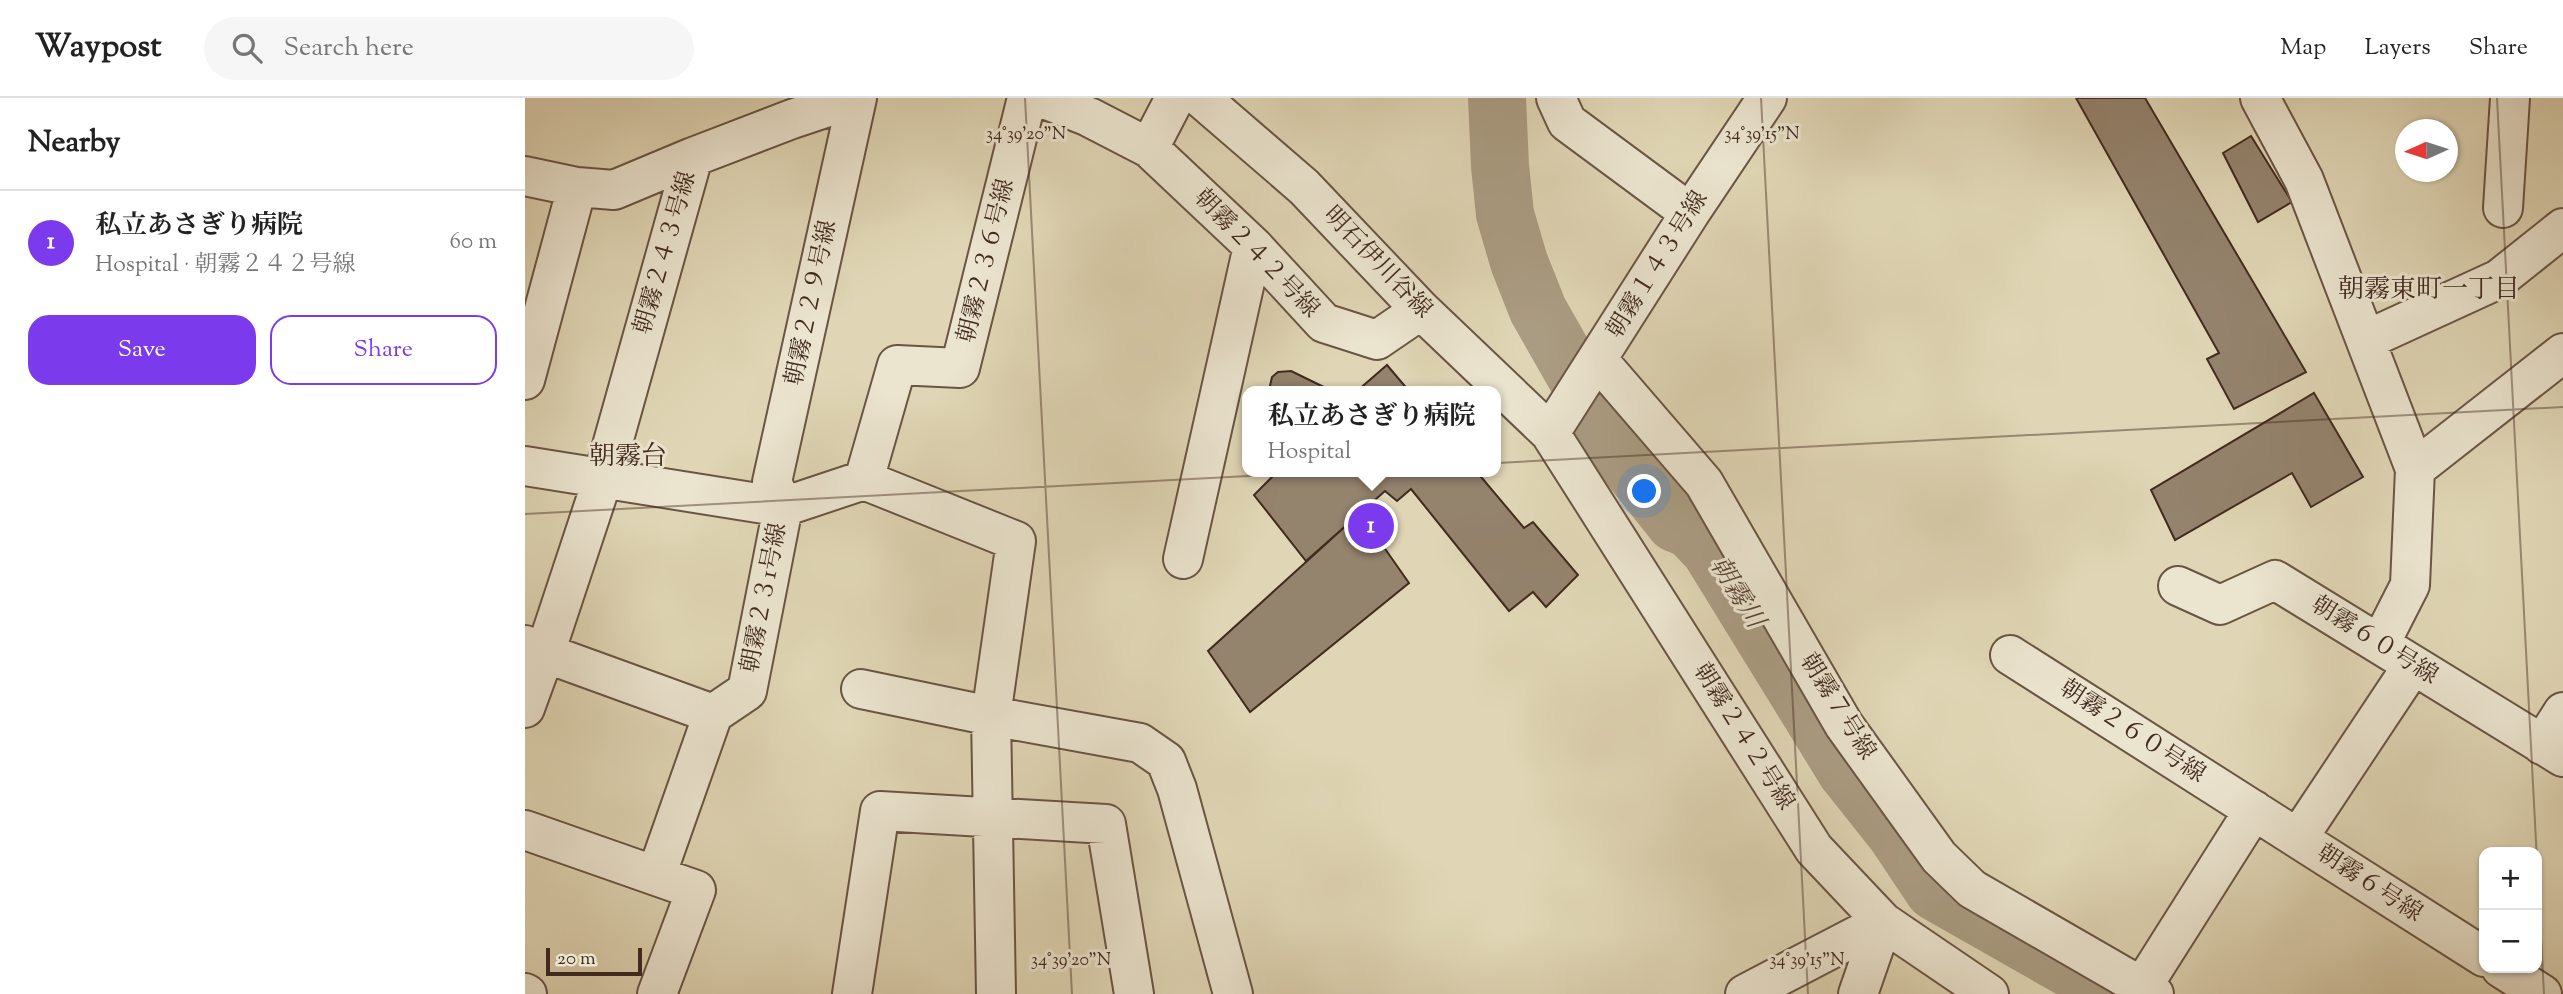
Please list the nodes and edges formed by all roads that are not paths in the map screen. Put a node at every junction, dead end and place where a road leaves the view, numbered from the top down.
1 (856, 98) edge
2 (1027, 98) edge
3 (1042, 98) edge
4 (1175, 98) edge
5 (1201, 98) edge
6 (1556, 98) edge
7 (1767, 98) edge
8 (2260, 98) edge
9 (2510, 98) edge
10 (1149, 148) junction
11 (693, 158) junction
12 (525, 176) edge
13 (577, 187) junction
14 (2503, 208) dead end
15 (1690, 213) junction
16 (2563, 228) edge
17 (1253, 246) junction
18 (1422, 310) junction
19 (2366, 340) junction
20 (2563, 353) edge
21 (1594, 365) junction
22 (525, 380) edge
23 (1550, 433) junction
24 (525, 467) edge
25 (2415, 469) junction
26 (603, 478) junction
27 (865, 480) junction
28 (783, 507) junction
29 (1183, 559) dead end
30 (2178, 586) dead end
31 (2380, 644) junction
32 (535, 649) edge
33 (2010, 655) dead end
34 (2413, 665) junction
35 (861, 689) dead end
36 (525, 709) edge
37 (2563, 712) edge
38 (713, 714) junction
39 (991, 716) junction
40 (2553, 751) edge
41 (2254, 810) junction
42 (993, 816) junction
43 (525, 830) edge
44 (2298, 838) junction
45 (656, 876) junction
46 (1883, 922) junction
47 (2479, 954) edge
48 (2509, 973) edge
49 (2148, 990) edge
50 (657, 994) edge
51 (852, 994) edge
52 (996, 994) edge
53 (1134, 994) edge
54 (1233, 994) edge
55 (1745, 994) edge
56 (1858, 994) edge
57 (1989, 994) edge
58 (2542, 994) edge

1 - 11 street
1 - 28 street, 朝霧２２９号線
2 - 27 street, 朝霧２３６号線
3 - 10 street
4 - 10 street
5 - 18 street, 明石伊川谷線
6 - 15 street
7 - 15 street, 朝霧１４３号線
8 - 19 street
9 - 14 street
10 - 17 street, 朝霧２４２号線
11 - 13 street, 朝霧２４３号線
11 - 26 street, 朝霧２４３号線
12 - 13 street, 朝霧２４３号線
13 - 22 street
15 - 21 street, 朝霧１４３号線
16 - 19 street
17 - 18 street, 朝霧２４２号線
17 - 29 street
18 - 23 street, 明石伊川谷線
19 - 25 street
20 - 25 street
21 - 23 street, 朝霧１４３号線
21 - 49 street, 朝霧７号線
23 - 46 street, 朝霧２４２号線
24 - 26 street, 朝霧２３1号線
25 - 31 street
26 - 28 street, 朝霧２３1号線
26 - 32 street, 朝霧２４３号線
27 - 28 street, 朝霧２３1号線
27 - 39 street
28 - 38 street, 朝霧２３1号線
30 - 31 street, 朝霧６０号線
31 - 34 street, 朝霧６０号線
32 - 36 street, 朝霧２４３号線
32 - 38 street
33 - 41 street, 朝霧２６０号線
34 - 40 street, 朝霧６０号線
34 - 44 street
35 - 39 street
37 - 40 street
38 - 45 street
39 - 42 street
39 - 54 street
41 - 44 street, 朝霧６号線
41 - 49 street
42 - 51 street
42 - 52 street
42 - 53 street
43 - 45 street
44 - 47 street, 朝霧６号線
45 - 50 street
46 - 55 street
46 - 56 street
46 - 57 street, 朝霧２４２号線
48 - 58 street

